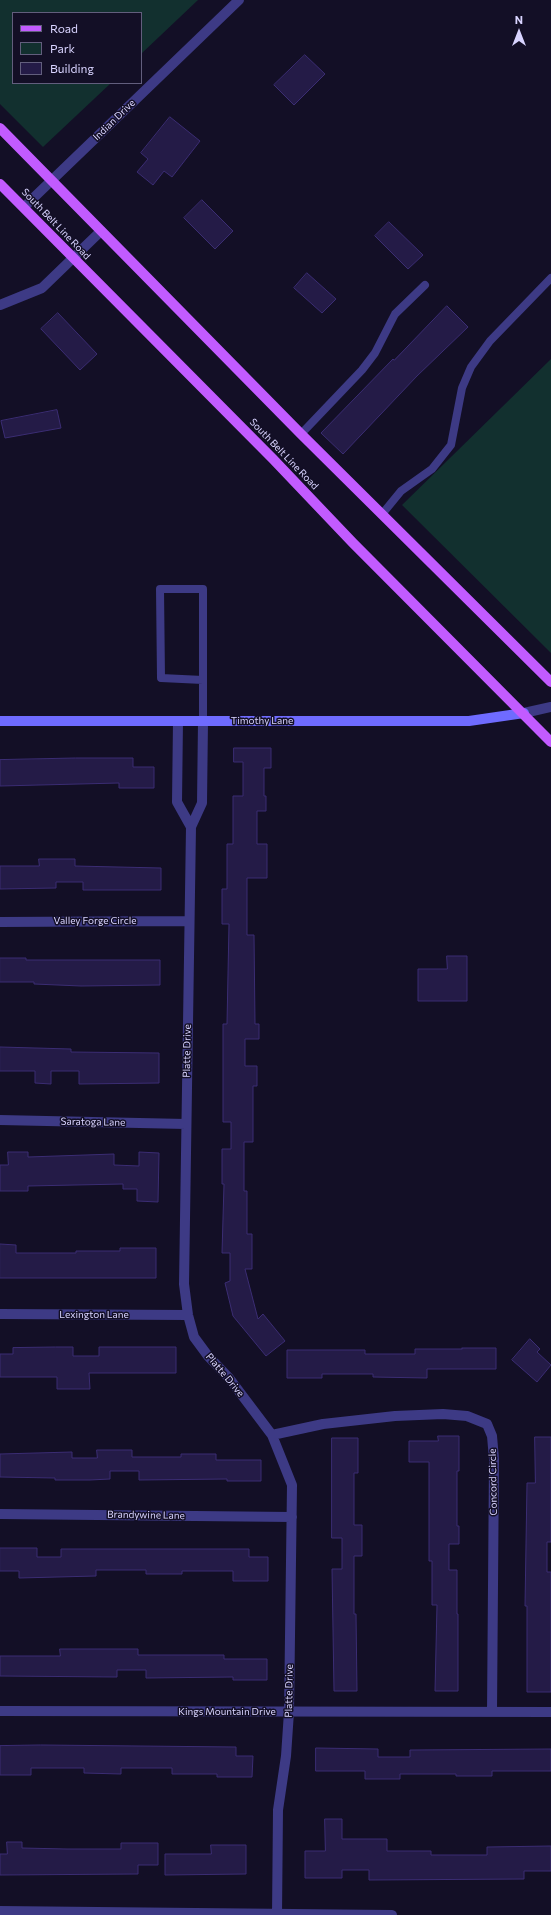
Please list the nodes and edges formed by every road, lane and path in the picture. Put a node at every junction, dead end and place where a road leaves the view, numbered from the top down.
1 (239, 0) edge
2 (0, 128) edge
3 (52, 180) junction
4 (0, 184) edge
5 (24, 207) junction
6 (101, 231) junction
7 (73, 258) junction
8 (551, 278) edge
9 (425, 285) dead end
10 (0, 305) edge
11 (302, 434) junction
12 (383, 513) junction
13 (203, 680) junction
14 (551, 682) edge
15 (551, 707) edge
16 (524, 713) junction
17 (0, 721) edge
18 (178, 721) junction
19 (203, 721) junction
20 (551, 742) edge
21 (191, 826) junction
22 (190, 921) junction
23 (0, 922) edge
24 (0, 1120) edge
25 (186, 1124) junction
26 (0, 1314) edge
27 (188, 1315) junction
28 (272, 1435) junction
29 (0, 1514) edge
30 (292, 1517) junction
31 (0, 1711) edge
32 (289, 1712) junction
33 (492, 1712) junction
34 (551, 1712) edge
35 (0, 1911) edge
36 (277, 1914) edge
37 (392, 1915) edge

1 - 3 street, Indian Drive
2 - 3 main road
3 - 5 street, Indian Drive
3 - 6 main road
4 - 5 main road, South Belt Line Road
5 - 7 main road, South Belt Line Road
6 - 7 street
6 - 11 main road
7 - 10 street
7 - 16 main road, South Belt Line Road
8 - 12 lane
9 - 11 lane
11 - 12 main road
12 - 14 main road
13 - 13 lane
13 - 19 lane
15 - 16 street
16 - 19 street, Timothy Lane
16 - 20 main road, South Belt Line Road
17 - 18 street, Timothy Lane
18 - 19 street, Timothy Lane
18 - 21 street
19 - 21 street, Platte Drive
21 - 22 street, Platte Drive
22 - 23 street, Valley Forge Circle
22 - 25 street, Platte Drive
24 - 25 street, Saratoga Lane
25 - 27 street, Platte Drive
26 - 27 street, Lexington Lane
27 - 28 street, Platte Drive
28 - 30 street, Platte Drive
28 - 33 street, Concord Circle
29 - 30 street, Brandywine Lane
30 - 32 street, Platte Drive
31 - 32 street, Kings Mountain Drive
32 - 33 street, Kings Mountain Drive
32 - 36 street, Platte Drive
33 - 34 street, Kings Mountain Drive
35 - 36 street
36 - 37 street

